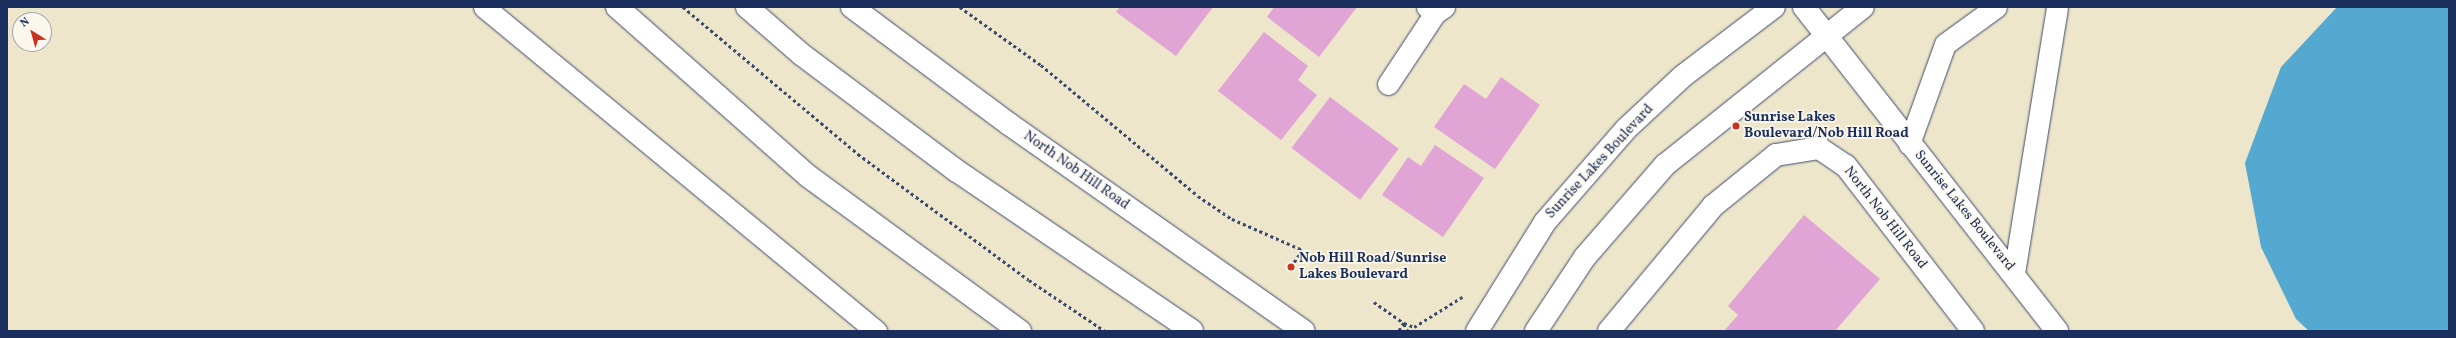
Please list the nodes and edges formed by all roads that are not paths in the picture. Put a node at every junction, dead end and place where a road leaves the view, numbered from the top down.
1 (484, 7) edge
2 (617, 7) edge
3 (747, 7) edge
4 (852, 7) edge
5 (1774, 7) edge
6 (1804, 7) edge
7 (1863, 7) edge
8 (1996, 7) edge
9 (2057, 7) edge
10 (1436, 9) edge
11 (1825, 36) junction
12 (1388, 84) dead end
13 (1909, 144) junction
14 (2014, 273) junction
15 (876, 331) edge
16 (1020, 331) edge
17 (1192, 331) edge
18 (1302, 331) edge
19 (1477, 331) edge
20 (1536, 331) edge
21 (1609, 331) edge
22 (1973, 331) edge
23 (2057, 331) edge

1 - 15 lane
2 - 16 street
3 - 17 street
4 - 18 street, North Nob Hill Road
5 - 19 street, Sunrise Lakes Boulevard
6 - 11 street, Sunrise Lakes Boulevard
7 - 11 street
8 - 13 lane
9 - 14 lane
10 - 12 lane
11 - 13 street, Sunrise Lakes Boulevard
11 - 20 street
13 - 14 street, Sunrise Lakes Boulevard
14 - 23 street, Sunrise Lakes Boulevard
21 - 22 street, North Nob Hill Road

